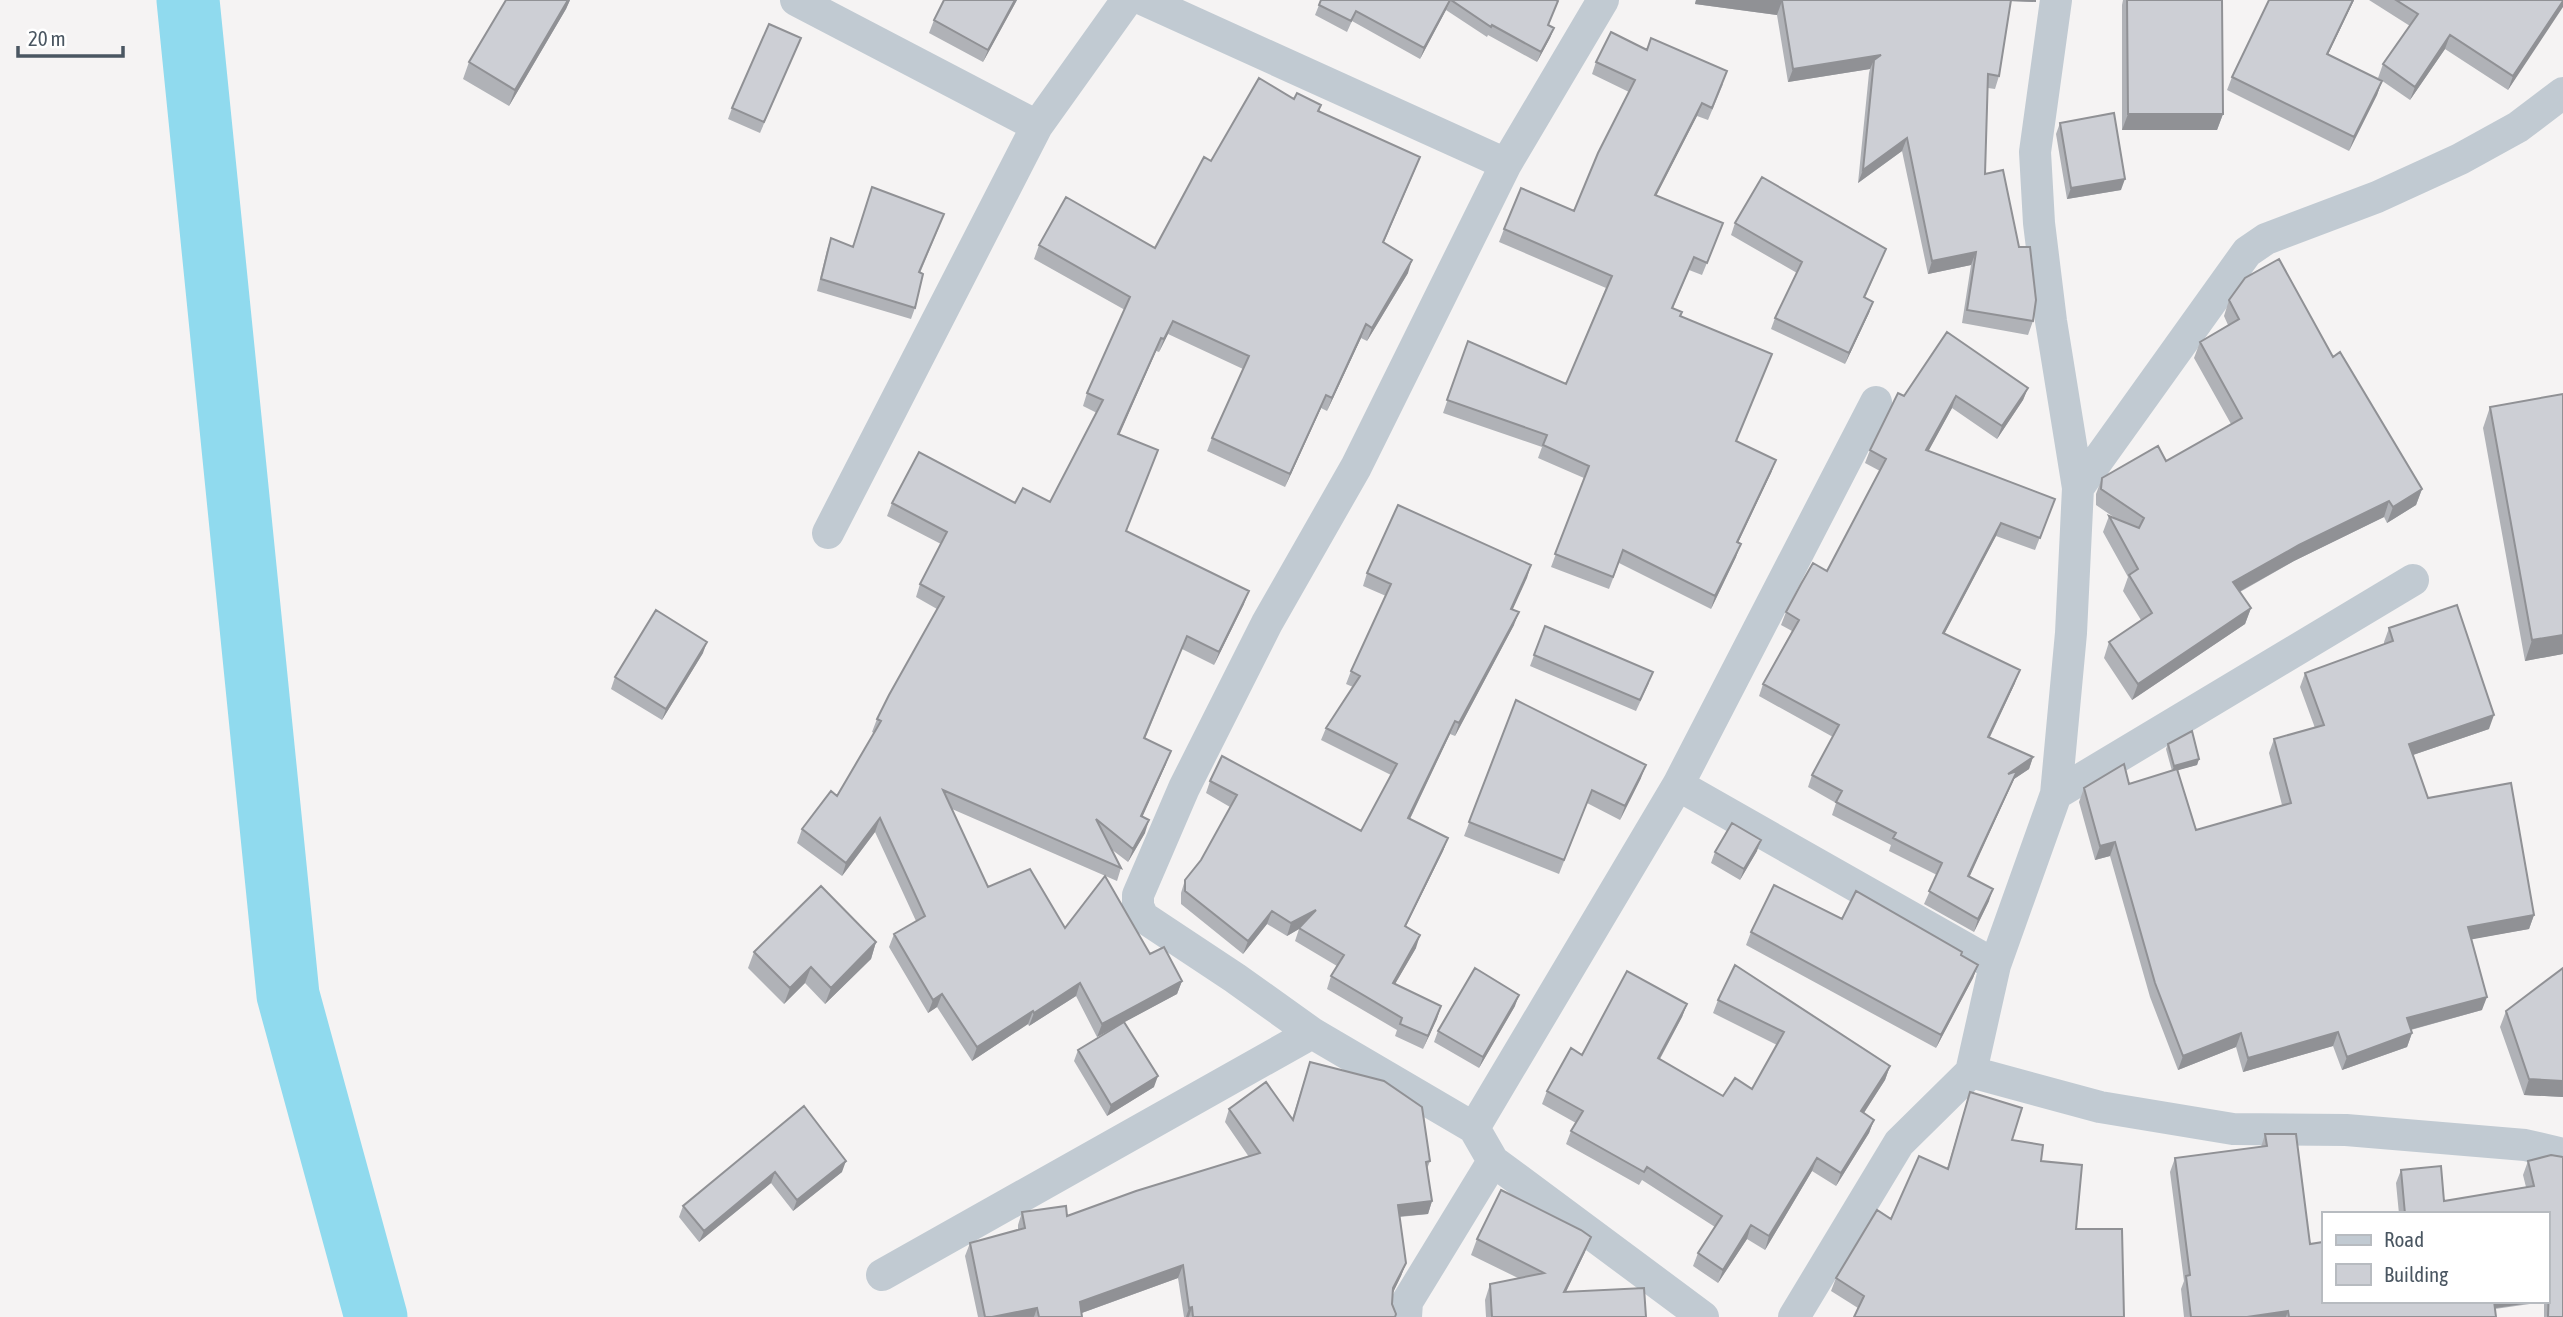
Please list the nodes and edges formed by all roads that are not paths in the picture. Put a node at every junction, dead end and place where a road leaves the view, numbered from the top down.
1 (796, 0) edge
2 (1127, 0) edge
3 (1144, 0) edge
4 (1603, 0) edge
5 (2056, 0) edge
6 (2563, 93) edge
7 (1037, 126) junction
8 (1506, 164) junction
9 (1876, 402) dead end
10 (2078, 488) junction
11 (828, 533) dead end
12 (2413, 580) dead end
13 (1678, 785) junction
14 (2056, 794) junction
15 (1995, 965) junction
16 (1312, 1034) junction
17 (1971, 1072) junction
18 (1474, 1128) junction
19 (2563, 1154) edge
20 (1493, 1161) junction
21 (882, 1275) dead end
22 (1406, 1317) edge
23 (1703, 1317) edge
24 (1794, 1317) edge

1 - 7 street
2 - 7 street
3 - 8 street
4 - 8 street
5 - 10 street
6 - 10 street
7 - 11 street
8 - 16 street
9 - 13 street
10 - 14 street
12 - 14 street
13 - 15 street
13 - 18 street
14 - 15 street
15 - 17 street
16 - 18 street
16 - 21 street
17 - 19 street
17 - 24 street
18 - 20 street
20 - 22 street
20 - 23 street

